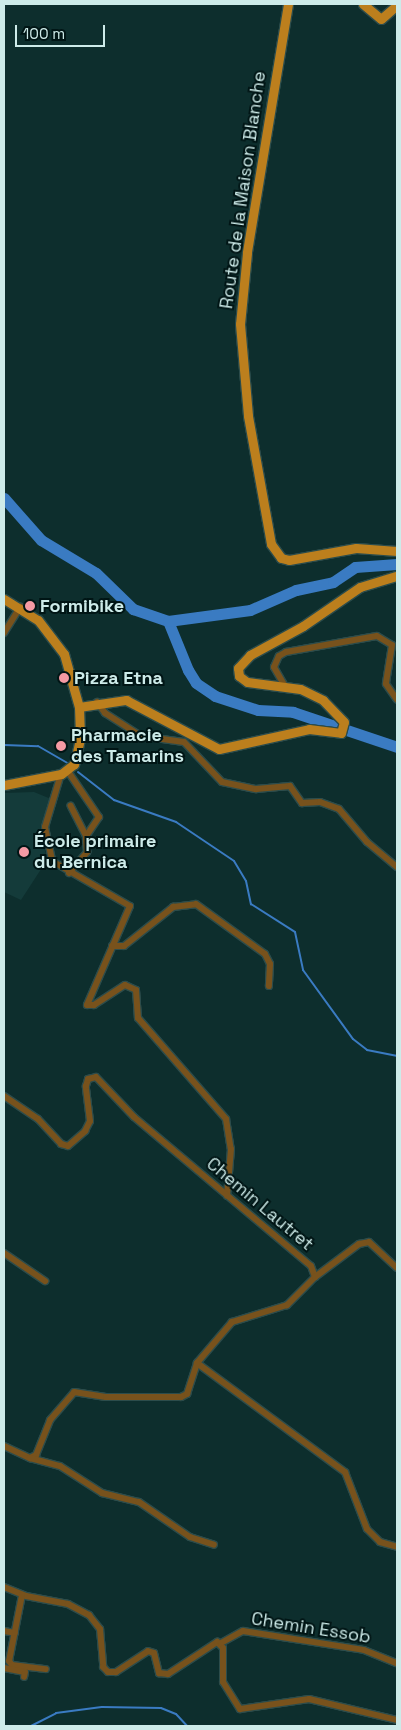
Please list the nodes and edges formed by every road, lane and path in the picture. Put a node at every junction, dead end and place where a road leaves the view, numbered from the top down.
1 (288, 4) edge
2 (363, 4) edge
3 (397, 5) edge
4 (397, 551) edge
5 (397, 576) edge
6 (4, 599) edge
7 (20, 607) junction
8 (4, 633) edge
9 (286, 688) junction
10 (397, 700) edge
11 (96, 702) junction
12 (78, 707) junction
13 (64, 772) junction
14 (4, 785) edge
15 (71, 806) dead end
16 (86, 836) junction
17 (397, 868) edge
18 (69, 873) junction
19 (112, 946) junction
20 (269, 986) dead end
21 (4, 1096) edge
22 (227, 1196) junction
23 (4, 1253) edge
24 (397, 1268) edge
25 (314, 1276) junction
26 (45, 1281) dead end
27 (197, 1363) junction
28 (4, 1446) edge
29 (30, 1458) junction
30 (214, 1545) dead end
31 (397, 1547) edge
32 (4, 1587) edge
33 (22, 1595) junction
34 (4, 1631) edge
35 (15, 1633) junction
36 (221, 1643) junction
37 (397, 1663) edge
38 (4, 1668) edge
39 (46, 1669) dead end
40 (24, 1677) dead end
41 (397, 1720) edge

1 - 4 main road, Route de la Maison Blanche
2 - 3 main road
5 - 9 main road
6 - 7 main road
7 - 8 street
7 - 12 main road
9 - 10 street
9 - 11 main road
11 - 12 main road
11 - 17 street
12 - 13 main road
13 - 14 main road
13 - 16 street
13 - 18 street
15 - 16 street
16 - 18 street
18 - 19 street
19 - 20 street
19 - 22 street
21 - 22 street, Chemin Lautret
22 - 25 street, Chemin Lautret
23 - 26 street
24 - 25 street
25 - 27 street, Chemin Lautret
27 - 29 street
27 - 31 street
28 - 29 street
29 - 30 street
32 - 33 street
33 - 35 street
33 - 36 street, Chemin Essob
34 - 35 street
35 - 39 street
36 - 37 street, Chemin Essob
36 - 41 street
38 - 40 street

